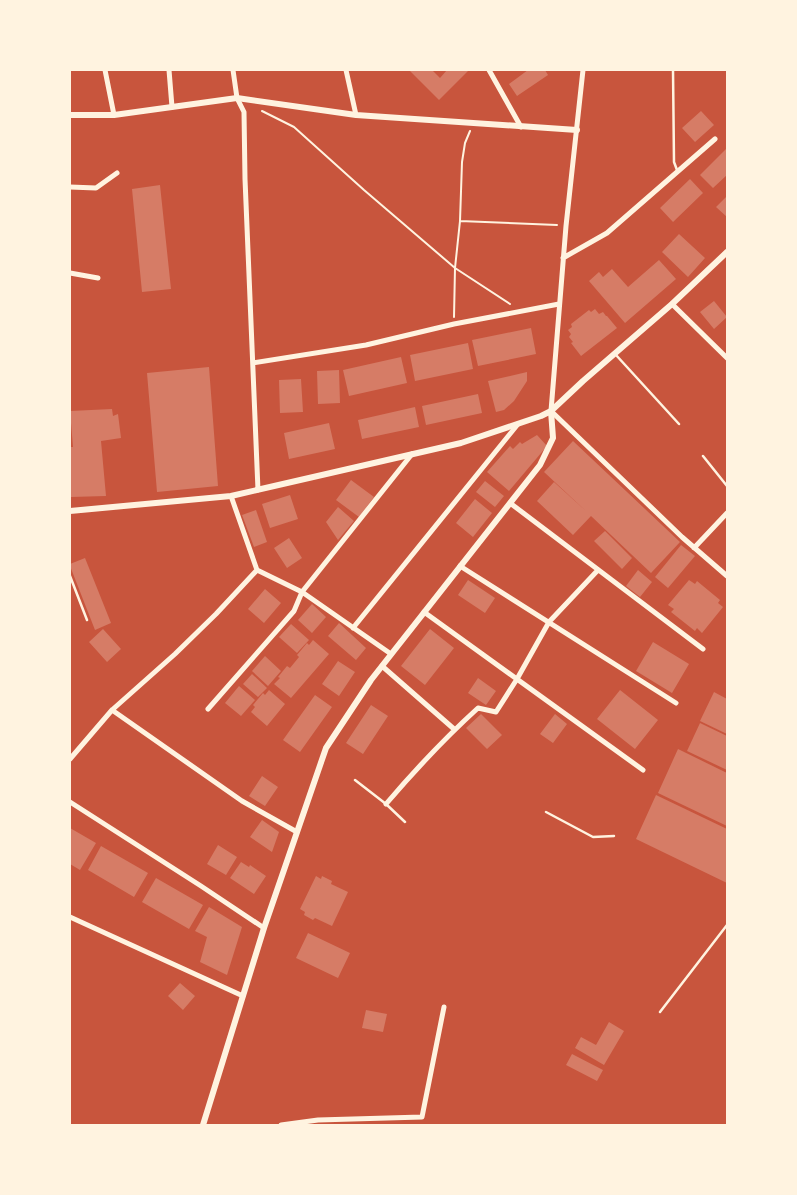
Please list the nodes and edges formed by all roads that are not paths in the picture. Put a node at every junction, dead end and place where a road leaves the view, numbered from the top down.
1 (105, 70) edge
2 (170, 70) edge
3 (233, 70) edge
4 (346, 70) edge
5 (489, 70) edge
6 (583, 70) edge
7 (673, 70) edge
8 (238, 98) junction
9 (172, 107) junction
10 (70, 115) edge
11 (356, 115) junction
12 (114, 116) junction
13 (521, 127) junction
14 (577, 130) junction
15 (715, 139) dead end
16 (678, 172) junction
17 (118, 173) dead end
18 (70, 187) edge
19 (727, 252) edge
20 (563, 258) junction
21 (70, 273) edge
22 (98, 278) dead end
23 (559, 304) junction
24 (672, 304) junction
25 (615, 354) junction
26 (727, 358) edge
27 (253, 363) junction
28 (551, 410) junction
29 (519, 423) junction
30 (679, 424) dead end
31 (412, 454) junction
32 (703, 456) dead end
33 (727, 486) edge
34 (258, 490) junction
35 (231, 496) junction
36 (510, 503) junction
37 (70, 511) edge
38 (727, 513) edge
39 (694, 548) junction
40 (460, 566) junction
41 (257, 570) junction
42 (598, 570) junction
43 (70, 576) edge
44 (727, 576) edge
45 (302, 592) junction
46 (424, 612) junction
47 (87, 620) dead end
48 (549, 622) junction
49 (353, 628) junction
50 (703, 649) dead end
51 (391, 654) junction
52 (382, 666) junction
53 (517, 679) junction
54 (676, 703) dead end
55 (208, 708) dead end
56 (112, 710) junction
57 (454, 729) junction
58 (70, 759) edge
59 (643, 770) dead end
60 (355, 780) dead end
61 (70, 802) edge
62 (386, 804) junction
63 (546, 812) dead end
64 (405, 822) dead end
65 (297, 832) junction
66 (614, 836) dead end
67 (70, 917) edge
68 (727, 925) edge
69 (264, 928) junction
70 (243, 996) junction
71 (444, 1007) dead end
72 (660, 1012) dead end
73 (203, 1125) edge
74 (282, 1125) edge

1 - 12 street
2 - 9 street
3 - 8 street
4 - 11 street
5 - 13 street
6 - 14 street
7 - 16 lane
8 - 9 street
8 - 11 street
8 - 27 street
9 - 12 street
10 - 12 street
11 - 13 street
13 - 14 street
14 - 20 street
15 - 16 street
16 - 20 street
17 - 18 street
19 - 24 street
20 - 23 street
21 - 22 street
23 - 27 street
23 - 28 street
24 - 25 street
24 - 26 street
25 - 28 street
25 - 30 lane
27 - 34 street
28 - 29 street
28 - 36 street
28 - 39 street
29 - 31 street
29 - 49 street
31 - 34 street
31 - 45 street
32 - 33 lane
34 - 35 street
35 - 37 street
35 - 41 street
36 - 40 street
36 - 42 street
38 - 39 street
39 - 44 street
40 - 46 street
40 - 48 street
41 - 45 street
41 - 56 street
42 - 48 street
42 - 50 street
43 - 47 lane
45 - 49 street
45 - 55 street
46 - 51 street
46 - 53 street
48 - 53 street
48 - 54 street
49 - 51 street
51 - 52 street
52 - 57 street
52 - 65 street
53 - 57 street
53 - 59 street
56 - 58 street
56 - 65 street
57 - 62 street
60 - 62 lane
61 - 69 street
62 - 64 lane
63 - 66 lane
65 - 69 street
67 - 70 street
68 - 72 lane
69 - 70 street
70 - 73 street
71 - 74 street

